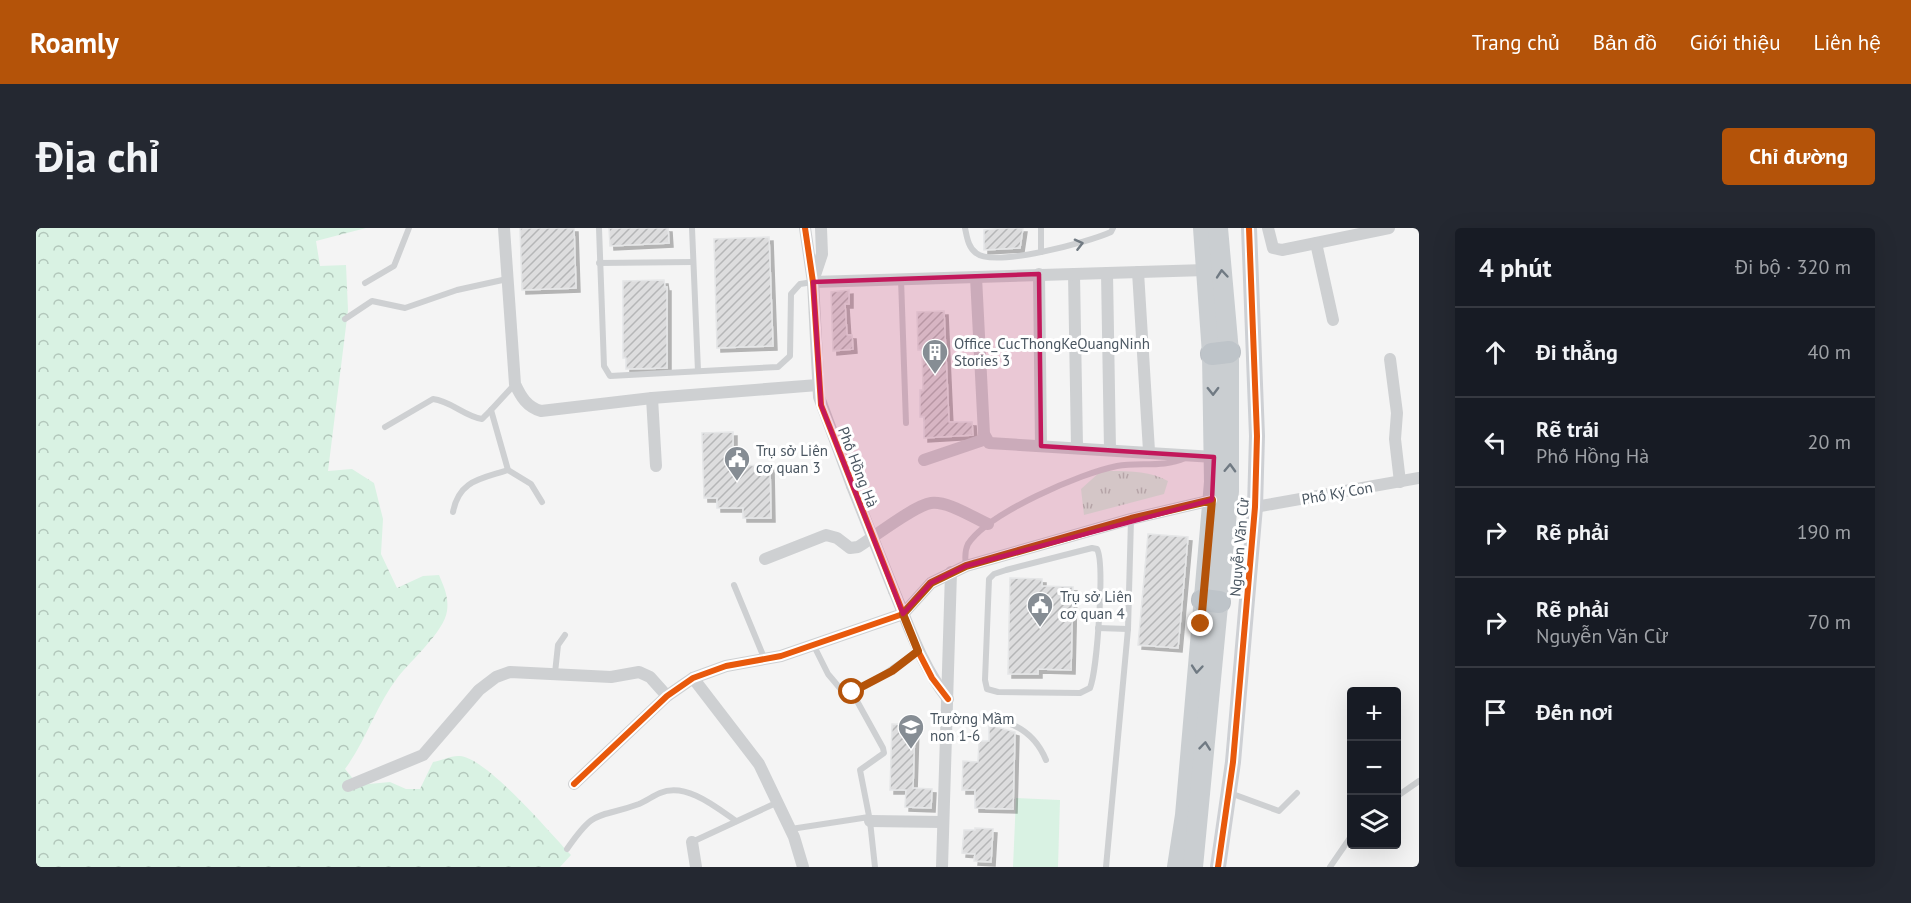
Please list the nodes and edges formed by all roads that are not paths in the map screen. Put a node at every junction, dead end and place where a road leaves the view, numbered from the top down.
1 (409, 228) edge
2 (504, 228) edge
3 (599, 228) edge
4 (692, 228) edge
5 (805, 228) edge
6 (821, 228) edge
7 (965, 228) edge
8 (1041, 228) edge
9 (1113, 228) edge
10 (1203, 228) edge
11 (1218, 228) edge
12 (1249, 228) edge
13 (1268, 228) edge
14 (1389, 228) edge
15 (1316, 243) junction
16 (1041, 252) junction
17 (692, 262) junction
18 (600, 263) junction
19 (1206, 270) junction
20 (1138, 272) junction
21 (1107, 273) junction
22 (1039, 274) junction
23 (1074, 274) junction
24 (976, 277) junction
25 (901, 278) junction
26 (507, 279) junction
27 (813, 282) junction
28 (365, 284) dead end
29 (345, 319) dead end
30 (1333, 320) dead end
31 (1220, 353) junction
32 (1390, 359) dead end
33 (698, 371) junction
34 (515, 384) junction
35 (818, 385) junction
36 (652, 399) junction
37 (491, 410) junction
38 (906, 423) dead end
39 (386, 427) dead end
40 (986, 439) junction
41 (1041, 446) junction
42 (1077, 447) junction
43 (1110, 450) junction
44 (1149, 452) junction
45 (1190, 454) junction
46 (1214, 457) junction
47 (924, 460) dead end
48 (656, 466) dead end
49 (508, 470) junction
50 (1419, 478) edge
51 (1400, 482) junction
52 (1212, 500) junction
53 (542, 502) dead end
54 (1255, 507) junction
55 (453, 512) dead end
56 (1131, 519) junction
57 (988, 524) junction
58 (765, 559) dead end
59 (966, 566) junction
60 (951, 572) junction
61 (734, 585) dead end
62 (1211, 601) junction
63 (903, 614) junction
64 (1098, 628) junction
65 (1128, 629) junction
66 (565, 635) dead end
67 (812, 644) junction
68 (918, 651) junction
69 (766, 660) junction
70 (555, 673) junction
71 (693, 678) junction
72 (852, 692) junction
73 (667, 696) junction
74 (948, 699) junction
75 (948, 717) junction
76 (1046, 760) dead end
77 (1419, 780) edge
78 (574, 784) dead end
79 (348, 786) dead end
80 (1227, 791) junction
81 (1297, 793) dead end
82 (1399, 795) edge
83 (776, 803) junction
84 (870, 819) junction
85 (736, 821) junction
86 (943, 822) junction
87 (790, 830) junction
88 (693, 842) joint
89 (1347, 842) edge
90 (567, 849) dead end
91 (696, 867) edge
92 (803, 867) edge
93 (875, 867) edge
94 (942, 867) edge
95 (1106, 867) edge
96 (1177, 867) edge
97 (1193, 867) edge
98 (1218, 867) edge
99 (1330, 867) edge

1 - 28 lane
2 - 26 street
3 - 18 lane
4 - 17 lane
5 - 27 street, Phố Hồng Hà
6 - 27 street, Phố Hồng Hà
7 - 16 lane
8 - 16 lane
16 -> 9 lane
10 - 19 main road, Nguyễn Văn Cừ
31 -> 11 main road, Nguyễn Văn Cừ
12 - 54 street, Nguyễn Văn Cừ
13 - 15 street
14 - 15 street
15 - 30 street
17 - 18 lane
17 - 33 lane
18 - 33 lane
19 - 20 street
19 - 31 main road, Nguyễn Văn Cừ
20 - 21 street
20 - 44 street
21 - 23 street
21 - 43 street
22 - 23 street
22 - 24 street
22 - 41 street
23 - 42 street
24 - 25 street
24 - 40 street
25 - 27 street
25 - 38 lane
26 - 29 lane
26 - 34 street
27 - 33 lane
27 - 35 street, Phố Hồng Hà
31 -> 46 main road, Nguyễn Văn Cừ
62 -> 31 main road, Nguyễn Văn Cừ
32 - 51 street
34 - 36 street
34 - 37 lane
35 - 36 street
35 - 63 street, Phố Hồng Hà, bridge
36 - 48 street
37 - 39 lane
37 - 49 lane
40 - 41 street
40 - 47 street
41 - 42 street
42 - 43 street
43 - 44 street
44 - 45 street
45 - 46 street
45 - 57 lane
46 - 52 main road, Nguyễn Văn Cừ
49 - 53 lane
49 - 55 lane
50 - 51 street, Phố Ký Con
51 - 54 street, Phố Ký Con
52 - 56 street
52 - 62 main road, Nguyễn Văn Cừ
54 - 80 street, Nguyễn Văn Cừ
56 - 59 street
56 - 65 lane
57 - 58 street
57 - 59 lane
59 - 60 street
60 - 63 street
60 - 74 street
61 - 69 lane
62 -> 96 main road, Nguyễn Văn Cừ
97 -> 62 main road, Nguyễn Văn Cừ
63 - 67 street
63 - 68 street, Phố Hồng Hà
64 - 64 lane
64 - 65 lane
65 - 95 lane
66 - 70 lane
67 - 69 street
67 - 72 lane
68 - 72 lane
68 - 74 street, Phố Hồng Hà
69 - 71 street
70 - 73 street
70 - 79 street
71 - 73 street
71 - 83 street
72 - 84 lane
73 - 78 street
74 - 75 street
75 - 76 lane
75 - 86 street
77 - 82 lane
80 - 81 lane
80 - 98 street, Nguyễn Văn Cừ
83 - 85 lane
83 - 87 street
84 - 86 street
84 - 87 lane
84 - 93 lane
85 - 88 lane
85 - 90 lane
86 - 94 street
87 - 92 street
88 - 91 street
89 - 99 lane

